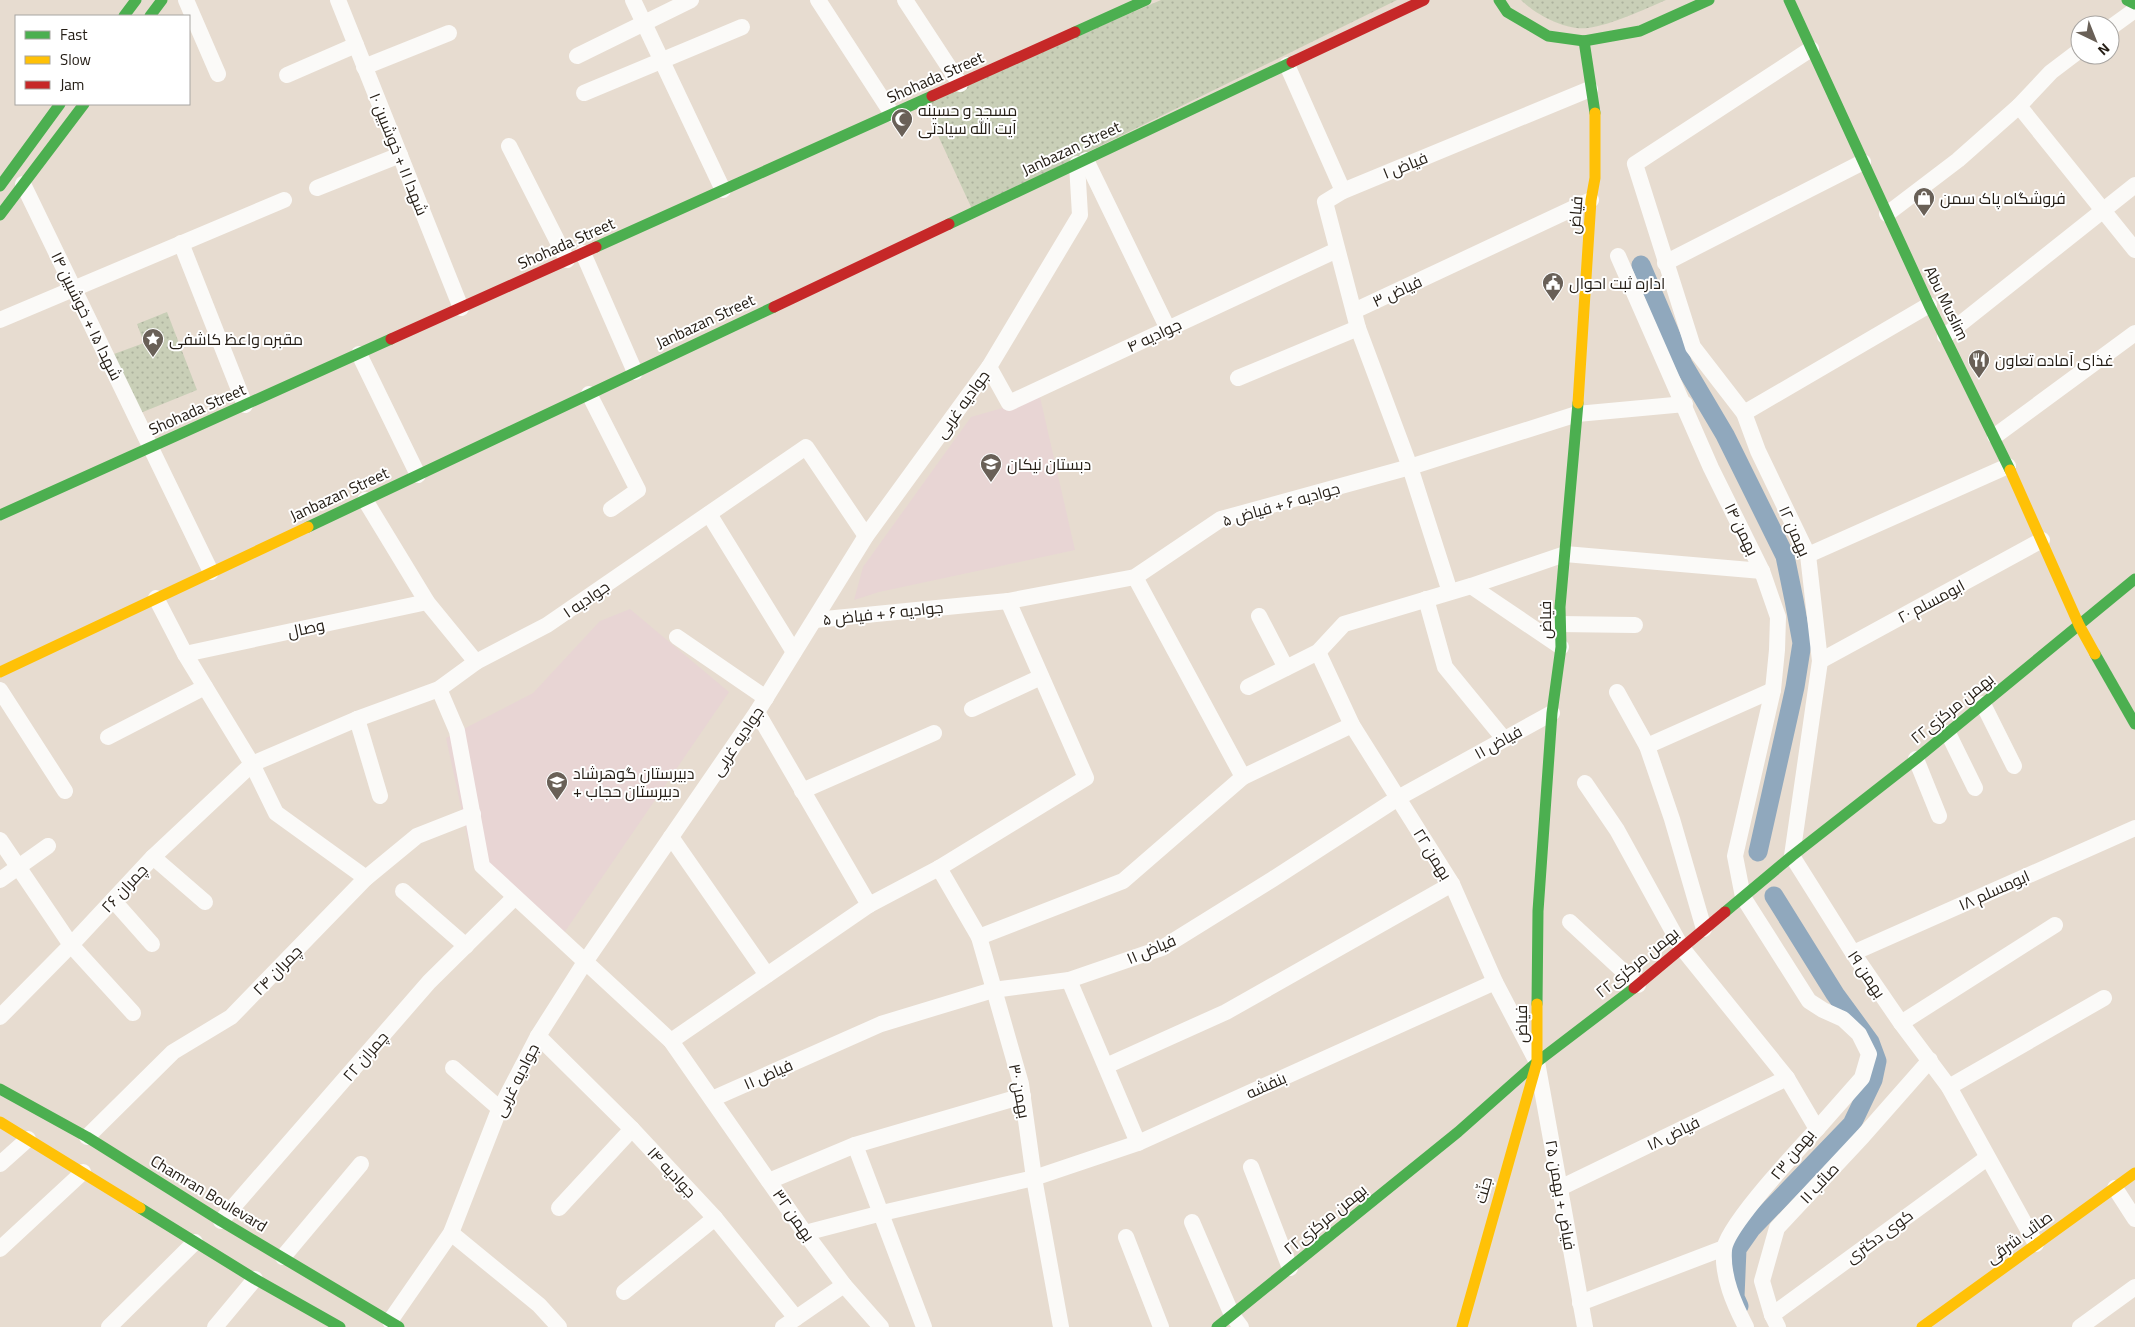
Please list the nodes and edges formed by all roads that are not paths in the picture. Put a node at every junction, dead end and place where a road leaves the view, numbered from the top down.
1 (136, 0) edge
2 (162, 0) edge
3 (186, 0) edge
4 (338, 0) edge
5 (633, 0) edge
6 (691, 0) edge
7 (818, 0) edge
8 (904, 0) edge
9 (1146, 0) edge
10 (1424, 0) edge
11 (1499, 0) edge
12 (1709, 0) edge
13 (1789, 0) edge
14 (2127, 0) edge
15 (1133, 3) edge
16 (2135, 4) edge
17 (2135, 10) edge
18 (125, 15) edge
19 (151, 15) edge
20 (2120, 21) edge
21 (644, 23) junction
22 (742, 28) dead end
23 (449, 32) dead end
24 (1584, 41) junction
25 (356, 45) junction
26 (1811, 49) junction
27 (577, 56) dead end
28 (2070, 58) edge
29 (662, 62) junction
30 (1287, 64) junction
31 (364, 67) junction
32 (218, 74) dead end
33 (287, 75) dead end
34 (960, 84) junction
35 (1590, 89) junction
36 (584, 93) dead end
37 (59, 105) edge
38 (83, 105) edge
39 (2019, 106) junction
40 (892, 114) junction
41 (509, 146) dead end
42 (400, 155) junction
43 (1081, 162) junction
44 (1863, 162) junction
45 (1, 182) edge
46 (23, 184) junction
47 (2135, 185) edge
48 (317, 188) dead end
49 (723, 190) junction
50 (1343, 190) junction
51 (284, 200) dead end
52 (1591, 200) junction
53 (2104, 211) junction
54 (1887, 214) junction
55 (0, 215) edge
56 (181, 243) junction
57 (1337, 250) junction
58 (2135, 250) edge
59 (583, 253) junction
60 (1618, 256) dead end
61 (567, 260) junction
62 (1665, 263) junction
63 (73, 288) junction
64 (1929, 305) junction
65 (461, 308) junction
66 (1354, 311) junction
67 (0, 320) edge
68 (1358, 328) junction
69 (1168, 329) junction
70 (2135, 333) edge
71 (1945, 336) junction
72 (359, 354) junction
73 (990, 367) junction
74 (635, 372) junction
75 (1238, 378) dead end
76 (589, 394) junction
77 (1685, 404) junction
78 (245, 405) junction
79 (1744, 413) junction
80 (1577, 414) junction
81 (1995, 436) junction
82 (151, 447) junction
83 (2008, 466) junction
84 (1410, 467) junction
85 (418, 475) junction
86 (365, 500) junction
87 (611, 509) dead end
88 (708, 514) junction
89 (0, 515) edge
90 (866, 536) junction
91 (2042, 540) junction
92 (1566, 554) junction
93 (1808, 555) junction
94 (1762, 570) junction
95 (211, 572) junction
96 (1134, 576) junction
97 (2135, 579) edge
98 (1471, 586) junction
99 (1450, 592) junction
100 (156, 598) junction
101 (1426, 599) junction
102 (1008, 601) junction
103 (427, 602) junction
104 (1259, 616) dead end
105 (815, 620) junction
106 (1560, 624) junction
107 (1634, 625) dead end
108 (2079, 625) junction
109 (677, 637) dead end
110 (1561, 647) junction
111 (794, 652) junction
112 (1318, 652) junction
113 (185, 654) junction
114 (1820, 661) junction
115 (476, 662) junction
116 (1286, 668) junction
117 (0, 672) edge
118 (1042, 677) junction
119 (205, 687) junction
120 (1248, 687) dead end
121 (439, 689) junction
122 (0, 690) edge
123 (1773, 690) junction
124 (1618, 692) dead end
125 (1983, 704) junction
126 (761, 705) junction
127 (972, 710) dead end
128 (1552, 713) junction
129 (356, 719) junction
130 (2135, 724) edge
131 (1352, 725) junction
132 (934, 733) dead end
133 (1948, 733) junction
134 (108, 737) dead end
135 (1504, 739) junction
136 (1647, 746) junction
137 (1916, 759) junction
138 (252, 764) junction
139 (2014, 766) dead end
140 (1243, 777) junction
141 (1584, 783) dead end
142 (1975, 788) dead end
143 (65, 790) dead end
144 (802, 791) junction
145 (380, 796) dead end
146 (1398, 798) junction
147 (473, 814) junction
148 (1939, 816) dead end
149 (2135, 828) edge
150 (670, 838) junction
151 (0, 840) edge
152 (48, 846) dead end
153 (1792, 856) junction
154 (153, 857) junction
155 (18, 867) junction
156 (939, 868) junction
157 (366, 878) junction
158 (0, 880) edge
159 (1452, 884) junction
160 (403, 891) dead end
161 (514, 897) junction
162 (1743, 897) junction
163 (113, 900) junction
164 (205, 902) dead end
165 (869, 905) junction
166 (1570, 922) dead end
167 (2055, 925) dead end
168 (1704, 929) junction
169 (979, 936) junction
170 (152, 944) dead end
171 (71, 945) junction
172 (466, 946) junction
173 (1682, 948) junction
174 (1853, 953) junction
175 (585, 962) junction
176 (767, 975) junction
177 (1069, 980) junction
178 (1495, 982) junction
179 (1638, 984) junction
180 (993, 990) junction
181 (2104, 998) dead end
182 (133, 1014) dead end
183 (0, 1017) edge
184 (1901, 1023) junction
185 (538, 1036) junction
186 (671, 1041) junction
187 (1930, 1060) junction
188 (1537, 1062) junction
189 (1106, 1066) junction
190 (453, 1068) dead end
191 (1786, 1078) junction
192 (1949, 1087) junction
193 (0, 1089) edge
194 (1023, 1096) junction
195 (712, 1099) junction
196 (500, 1109) junction
197 (0, 1122) edge
198 (632, 1129) junction
199 (1817, 1129) junction
200 (87, 1137) junction
201 (28, 1139) junction
202 (1138, 1143) junction
203 (855, 1145) junction
204 (1987, 1158) junction
205 (0, 1164) edge
206 (361, 1164) dead end
207 (1251, 1168) dead end
208 (82, 1172) junction
209 (2135, 1173) edge
210 (1034, 1178) junction
211 (770, 1181) junction
212 (1560, 1188) junction
213 (2115, 1188) junction
214 (559, 1208) dead end
215 (882, 1213) junction
216 (715, 1218) junction
217 (2135, 1218) edge
218 (221, 1220) junction
219 (1192, 1222) dead end
220 (452, 1233) junction
221 (805, 1233) junction
222 (1126, 1238) dead end
223 (195, 1242) junction
224 (2036, 1244) junction
225 (1724, 1248) junction
226 (0, 1249) edge
227 (283, 1257) junction
228 (1290, 1268) junction
229 (255, 1279) junction
230 (844, 1285) junction
231 (2135, 1287) edge
232 (624, 1292) dead end
233 (1580, 1303) junction
234 (1236, 1321) edge
235 (1775, 1321) edge
236 (1943, 1321) edge
237 (789, 1323) edge
238 (395, 1324) edge
239 (109, 1327) edge
240 (215, 1327) edge
241 (340, 1327) edge
242 (559, 1327) edge
243 (881, 1327) edge
244 (924, 1327) edge
245 (1061, 1327) edge
246 (1161, 1327) edge
247 (1218, 1327) edge
248 (1462, 1327) edge
249 (1584, 1327) edge
250 (1746, 1327) edge
251 (1922, 1327) edge
252 (2080, 1327) edge

1 - 18 main road
2 - 19 main road
3 - 32 street
4 - 25 street, شهدا ۱۱ + خوشبین ۱۰
5 - 21 street
6 - 21 street
7 - 40 street
8 - 34 street
9 - 15 main road, Shohada Street
10 - 30 main road, Janbazan Street
11 - 24 main road
12 - 24 main road
13 - 26 main road, Abu Muslim
14 - 16 main road
15 - 34 main road, Shohada Street
17 - 20 street
21 - 27 street
21 - 29 street
22 - 29 street
23 - 31 street
24 - 35 main road, فیاض
25 - 31 street, شهدا ۱۱ + خوشبین ۱۰
25 - 33 street
26 - 44 main road, Abu Muslim
26 - 62 street, بهمن ۱۲
28 - 39 street
29 - 36 street
29 - 49 street
30 - 43 main road, Janbazan Street
30 - 50 street
31 - 42 street, شهدا ۱۱ + خوشبین ۱۰
34 - 40 main road, Shohada Street
35 - 50 street, فیاض ۱
35 - 52 main road, فیاض
37 - 45 main road
38 - 46 main road
39 - 53 street
39 - 54 street
40 - 49 main road, Shohada Street
41 - 61 street
42 - 48 street
42 - 65 street, شهدا ۱۱ + خوشبین ۱۰
43 - 69 street
43 - 73 street, جوادیه غربی
43 - 74 main road, Janbazan Street
44 - 54 main road, Abu Muslim
44 - 62 street
46 - 55 main road
46 - 63 street, شهدا ۱۵ + خوشبین ۱۴
47 - 53 street
49 - 59 main road, Shohada Street
50 - 57 street, فیاض ۱
51 - 56 street
52 - 66 street, فیاض ۳
52 - 80 main road, فیاض
53 - 58 street
53 - 71 street
54 - 64 main road, Abu Muslim
56 - 63 street
56 - 78 street
57 - 66 street, فیاض ۱
57 - 69 street, جوادیه ۴
59 - 61 main road, Shohada Street
59 - 74 street
60 - 77 street, بهمن ۱۴
61 - 65 main road, Shohada Street
62 - 79 street, بهمن ۱۲
63 - 67 street
63 - 82 street, شهدا ۱۵ + خوشبین ۱۴
64 - 71 main road, Abu Muslim
64 - 79 street
65 - 72 main road, Shohada Street
66 - 68 street, فیاض ۳
68 - 75 street
68 - 84 street, فیاض ۳
69 - 73 street, جوادیه ۴
70 - 81 street
71 - 81 main road, Abu Muslim
72 - 78 main road, Shohada Street
72 - 85 street
73 - 90 street, جوادیه غربی
74 - 76 main road, Janbazan Street
76 - 85 main road, Janbazan Street
76 - 87 street
77 - 80 street, جوادیه ۶ + فیاض ۵
77 - 94 street, بهمن ۱۴
78 - 82 main road, Shohada Street
79 - 93 street, بهمن ۱۲
80 - 84 street, جوادیه ۶ + فیاض ۵
80 - 92 main road, فیاض
81 - 83 main road, Abu Muslim
82 - 89 main road, Shohada Street
82 - 95 street, شهدا ۱۵ + خوشبین ۱۴
83 - 91 main road, Abu Muslim
83 - 93 street
84 - 96 street, جوادیه ۶ + فیاض ۵
84 - 99 street, فیاض ۳
85 - 86 main road, Janbazan Street
86 - 95 main road, Janbazan Street
86 - 103 street
88 - 90 street, جوادیه ۱
88 - 111 street
88 - 115 street, جوادیه ۱
90 - 105 street, جوادیه غربی
91 - 108 main road, Abu Muslim
91 - 114 street, ابومسلم ۲۰
92 - 94 street
92 - 98 street
92 - 106 main road, فیاض
93 - 114 street, بهمن ۱۲
94 - 123 street, بهمن ۱۴
95 - 100 main road, Janbazan Street
96 - 102 street, جوادیه ۶ + فیاض ۵
96 - 140 street
97 - 108 main road, ۲۲بهمن مرکزی
98 - 99 street
98 - 110 street
99 - 101 street
100 - 113 street
100 - 117 main road, Janbazan Street
101 - 112 street
101 - 135 street
102 - 105 street, جوادیه ۶ + فیاض ۵
102 - 118 street
103 - 113 street, وصال
103 - 115 street
104 - 116 street
105 - 111 street, جوادیه غربی
106 - 107 street
106 - 110 main road, فیاض
108 - 125 main road, ۲۲بهمن مرکزی
108 - 130 main road, Abu Muslim
109 - 126 street
110 - 128 main road, فیاض
111 - 126 street, جوادیه غربی
112 - 116 street
112 - 131 street, بهمن ۲۲
113 - 119 street
114 - 153 street, بهمن ۱۲
115 - 121 street, جوادیه ۱
116 - 120 street
118 - 127 street
118 - 156 street
119 - 134 street
119 - 138 street
121 - 129 street, جوادیه ۱
121 - 147 street, بهمن ۳۲
122 - 143 street
123 - 136 street
123 - 162 street, بهمن ۱۴
124 - 136 street
125 - 133 main road, ۲۲بهمن مرکزی
125 - 139 street
126 - 144 street
126 - 150 street, جوادیه غربی
128 - 135 street, فیاض ۱۱
128 - 188 main road, فیاض
129 - 138 street, جوادیه ۱
129 - 145 street
131 - 140 street
131 - 146 street, بهمن ۲۲
132 - 144 street
133 - 137 main road, ۲۲بهمن مرکزی
133 - 142 street
135 - 146 street, فیاض ۱۱
136 - 168 street
137 - 148 street
137 - 153 main road, ۲۲بهمن مرکزی
138 - 154 street, چمران ۲۶
138 - 157 street
140 - 169 street
141 - 173 street, بهمن ۲۳
144 - 165 street
146 - 159 street, بهمن ۲۲
146 - 177 street, فیاض ۱۱
147 - 157 street, چمران ۲۴
147 - 161 street, بهمن ۳۲
149 - 174 street, ابومسلم ۱۸
150 - 175 street, جوادیه غربی
150 - 176 street
151 - 155 street
152 - 155 street
153 - 162 main road, ۲۲بهمن مرکزی
153 - 174 street, بهمن ۱۹
154 - 163 street, چمران ۲۶
154 - 164 street
155 - 158 street
155 - 171 street
156 - 165 street
156 - 169 street, بهمن ۳۰
157 - 200 street, چمران ۲۴
159 - 178 street, بهمن ۲۲
159 - 189 street
160 - 172 street
161 - 172 street, چمران ۲۲
161 - 175 street, بهمن ۳۲
162 - 168 main road, ۲۲بهمن مرکزی
162 - 199 street
163 - 170 street
163 - 171 street, چمران ۲۶
165 - 176 street
166 - 179 street
167 - 184 street
168 - 173 main road, ۲۲بهمن مرکزی
169 - 180 street, بهمن ۳۰
171 - 182 street
171 - 183 street, چمران ۲۶
172 - 218 street, چمران ۲۲
173 - 179 main road, ۲۲بهمن مرکزی
173 - 191 street, بهمن ۲۳
174 - 184 street, بهمن ۱۹
175 - 185 street, جوادیه غربی
175 - 186 street, بهمن ۳۲
176 - 186 street
177 - 180 street, فیاض ۱۱
177 - 189 street
178 - 188 street, بهمن ۲۲
178 - 202 street, بنفشه
179 - 188 main road, ۲۲بهمن مرکزی
180 - 194 street, بهمن ۳۰
180 - 195 street, فیاض ۱۱
181 - 192 street
184 - 187 street, بهمن ۱۹
185 - 196 street, جوادیه غربی
185 - 198 street, جوادیه ۱۴
186 - 195 street, بهمن ۳۲
187 - 192 street, بهمن ۱۹
187 - 235 street, صائب ۱۱
188 - 212 street, فیاض + بهمن ۲۵
188 - 228 main road, ۲۲بهمن مرکزی
188 - 248 main road, جنّت
189 - 202 street
190 - 196 street
191 - 199 street, بهمن ۲۳
191 - 212 street, فیاض ۱۸
192 - 204 street, بهمن ۱۹
193 - 200 main road, Chamran Boulevard
194 - 203 street
194 - 210 street, بهمن ۳۰
195 - 211 street, بهمن ۳۲
196 - 220 street, جوادیه غربی
197 - 201 main road
198 - 214 street
198 - 216 street, جوادیه ۱۴
199 - 225 street, بهمن ۲۳
200 - 218 main road, Chamran Boulevard
201 - 205 street
201 - 208 main road
202 - 210 street, بنفشه
203 - 211 street
203 - 215 street
204 - 224 street, بهمن ۱۹
204 - 235 street, کوی دکتری
206 - 227 street
207 - 228 street
208 - 223 main road
208 - 226 street
209 - 213 main road, صائب شرقی
210 - 215 street, بنفشه
210 - 245 street, بهمن ۳۰
211 - 221 street, بهمن ۳۲
212 - 233 street, فیاض + بهمن ۲۵
213 - 217 street
213 - 224 main road, صائب شرقی
215 - 221 street, بنفشه
215 - 244 street
216 - 232 street
216 - 237 street, جوادیه ۱۴
218 - 227 main road, Chamran Boulevard
219 - 234 street
220 - 238 street, جوادیه غربی
220 - 242 street
221 - 230 street, بهمن ۳۲
222 - 246 street
223 - 229 main road
223 - 239 street
224 - 236 main road, صائب شرقی
225 - 233 street
225 - 250 street
227 - 238 main road, Chamran Boulevard
228 - 234 main road, ۲۲بهمن مرکزی
229 - 240 street
229 - 241 main road
230 - 237 street
230 - 243 street, بهمن ۳۲
231 - 252 street
233 - 249 street, فیاض + بهمن ۲۵
234 - 247 main road, ۲۲بهمن مرکزی
236 - 251 main road, صائب شرقی

